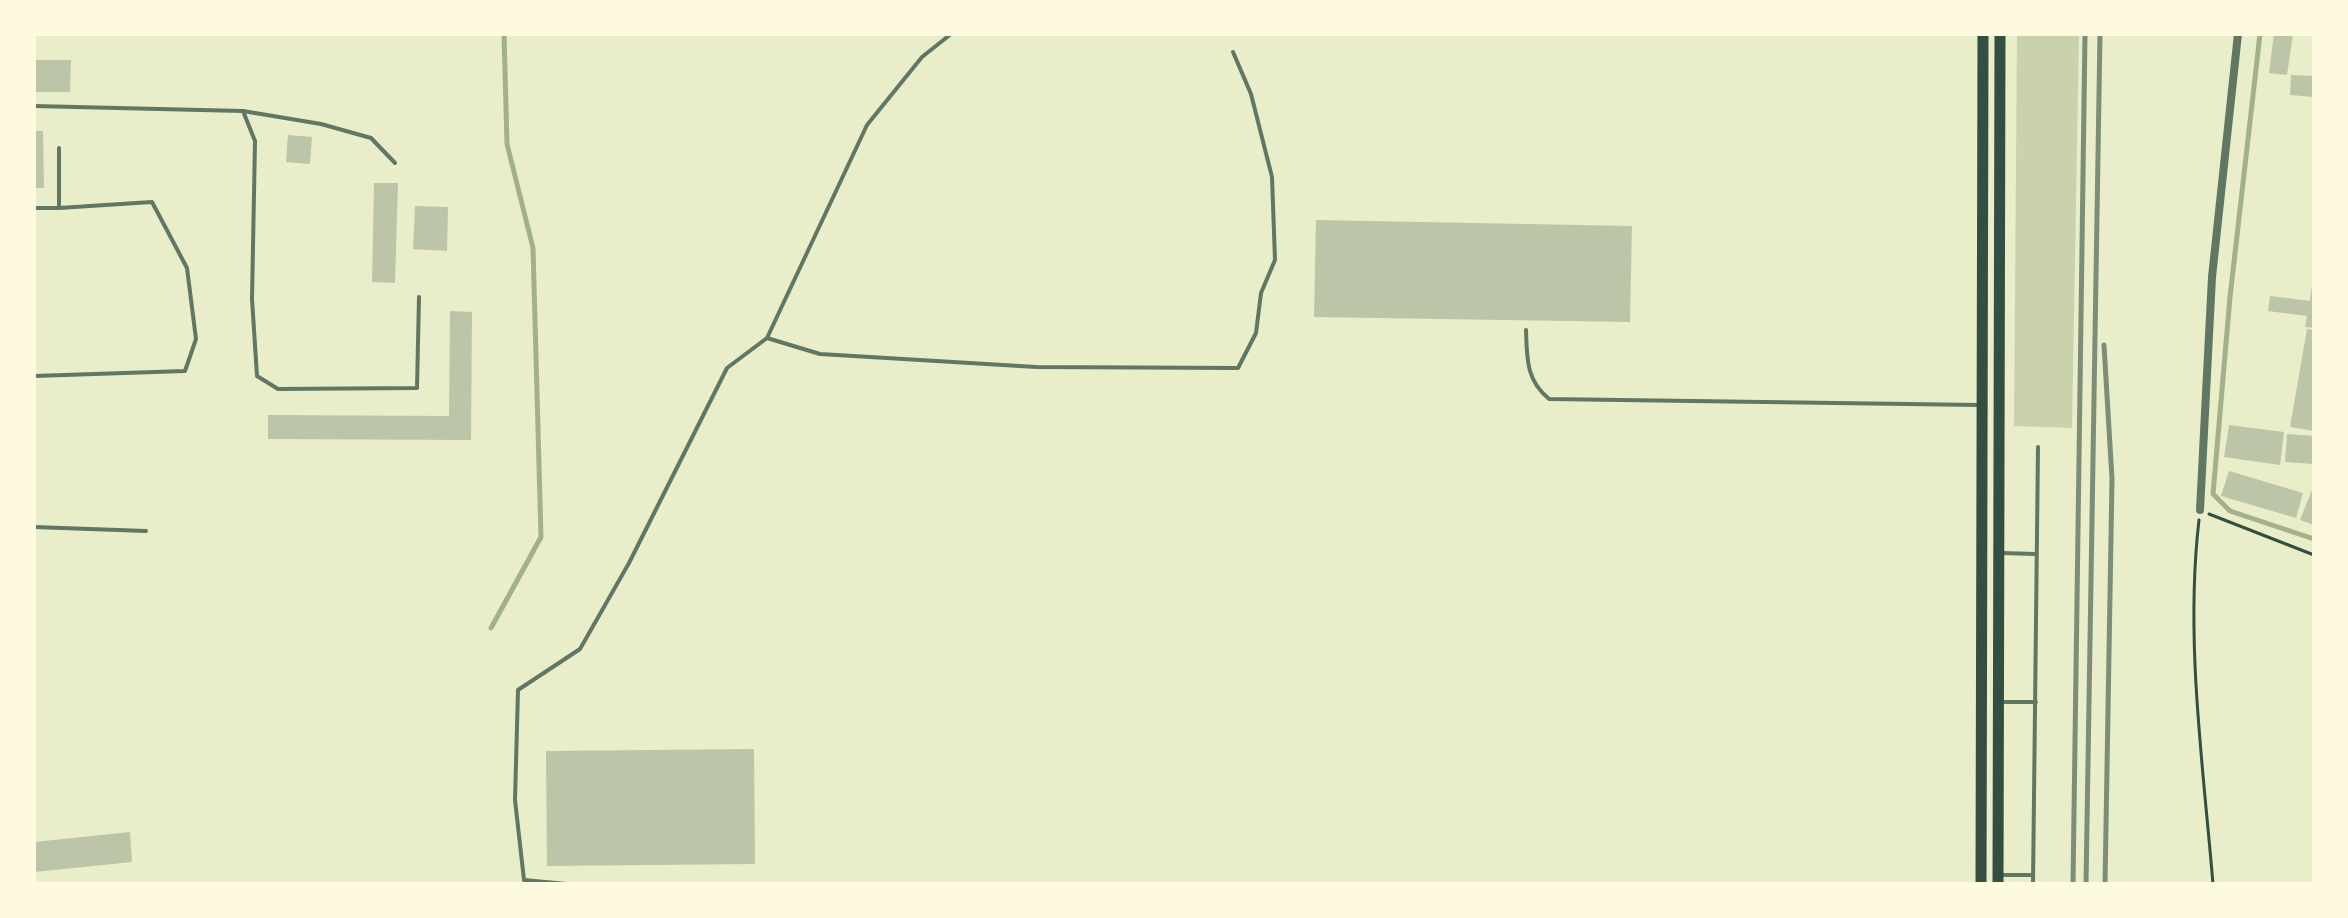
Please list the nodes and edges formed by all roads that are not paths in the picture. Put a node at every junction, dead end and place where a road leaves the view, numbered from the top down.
1 (951, 34) edge
2 (1983, 34) edge
3 (2000, 34) edge
4 (2238, 34) edge
5 (1233, 52) dead end
6 (34, 106) edge
7 (243, 111) junction
8 (59, 148) dead end
9 (395, 163) dead end
10 (34, 208) edge
11 (59, 208) junction
12 (419, 297) dead end
13 (1526, 330) dead end
14 (767, 338) junction
15 (34, 376) edge
16 (1981, 405) junction
17 (2038, 447) dead end
18 (2200, 510) road end
19 (34, 527) edge
20 (146, 531) dead end
21 (1998, 552) junction
22 (2037, 554) junction
23 (1998, 702) junction
24 (2036, 702) junction
25 (2033, 875) junction
26 (1998, 879) edge
27 (567, 884) edge
28 (1981, 884) edge
29 (2033, 884) edge

1 - 14 lane
2 - 16 main road
3 - 21 main road
4 - 18 street
5 - 14 lane
6 - 7 lane
7 - 9 lane
7 - 12 lane
8 - 11 lane
10 - 11 lane
11 - 15 lane
13 - 16 lane
14 - 27 lane
16 - 28 main road
17 - 22 lane
19 - 20 lane
21 - 22 lane
21 - 23 main road
22 - 24 lane
23 - 24 lane
23 - 26 main road
24 - 25 lane
25 - 26 lane
25 - 29 lane

